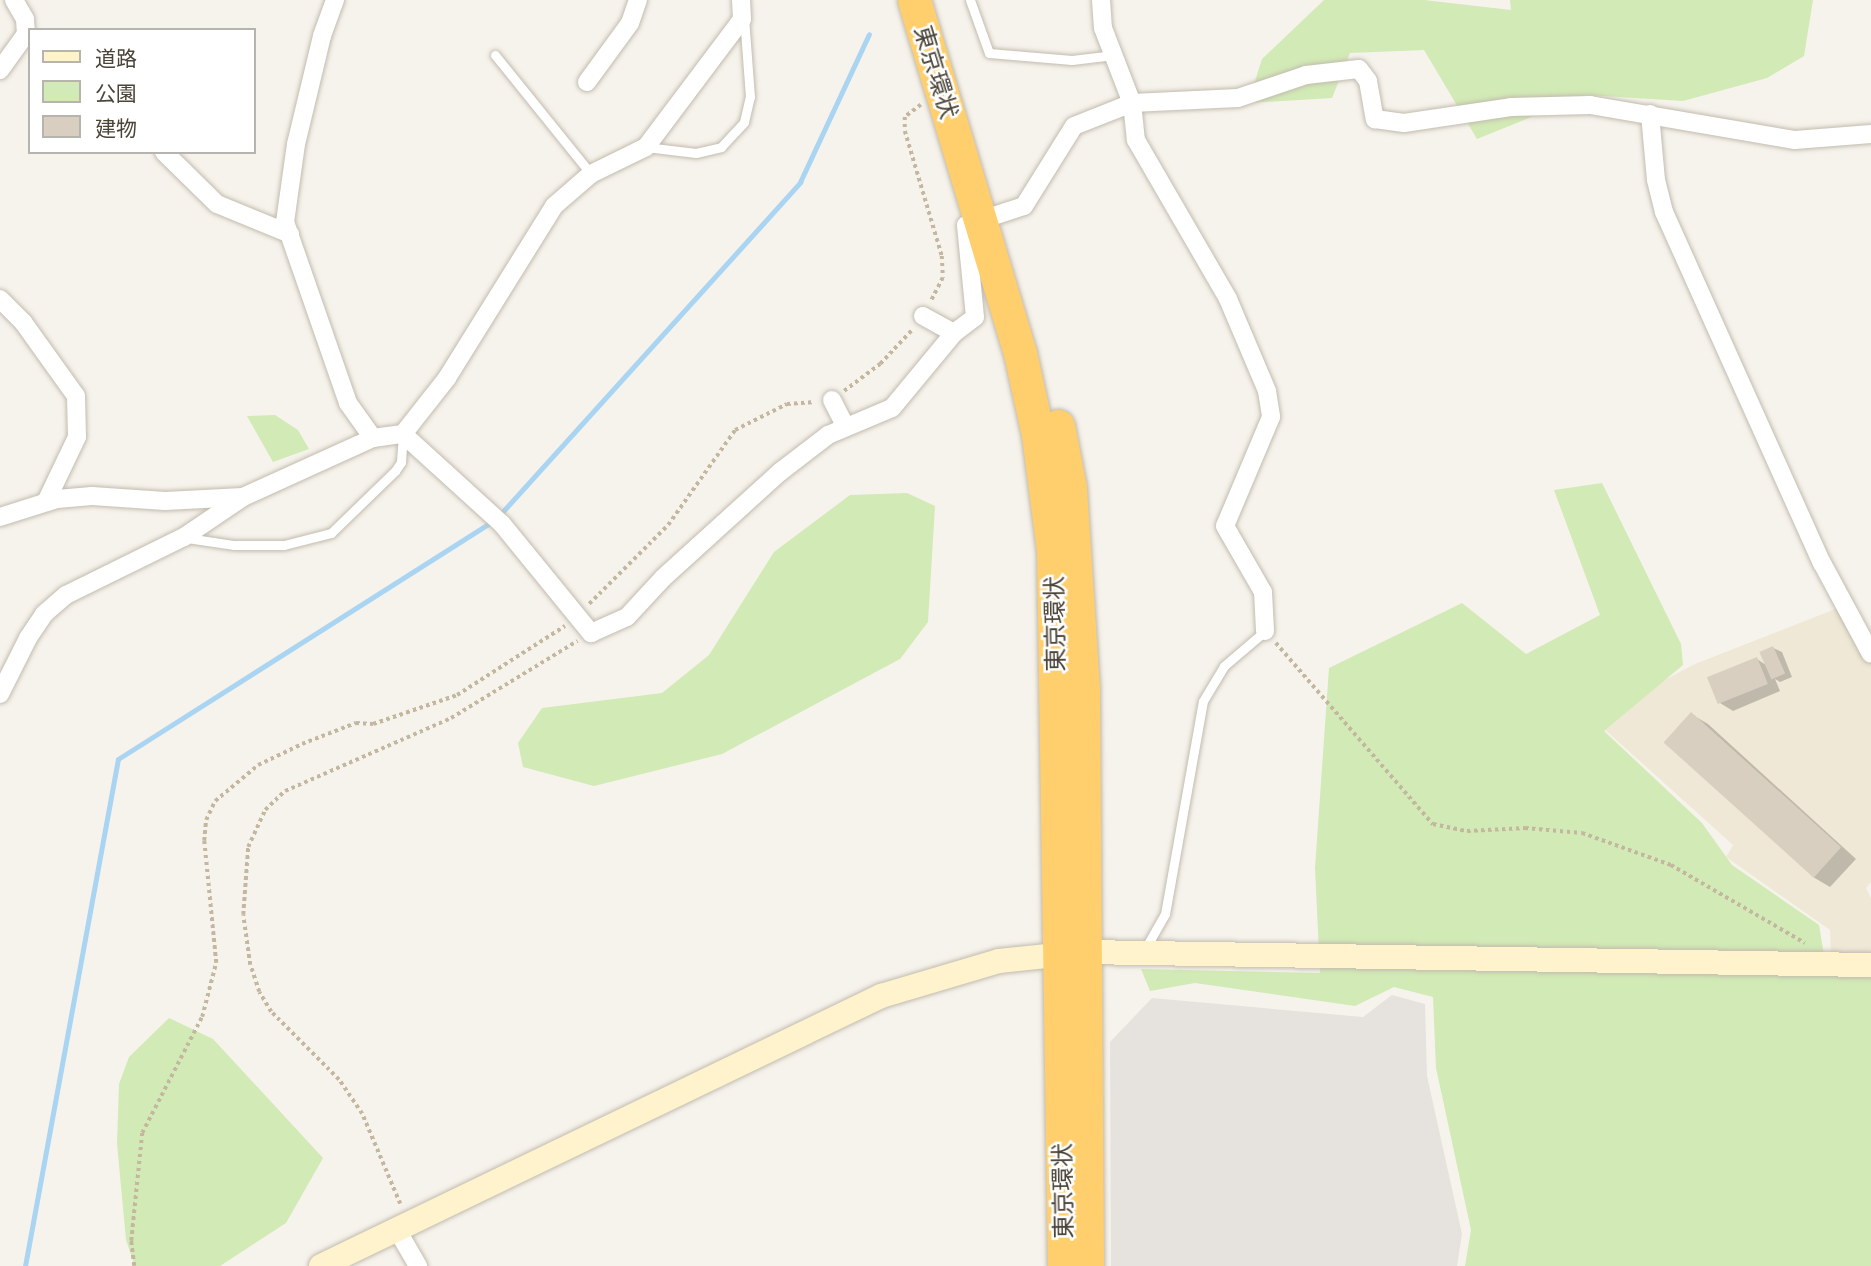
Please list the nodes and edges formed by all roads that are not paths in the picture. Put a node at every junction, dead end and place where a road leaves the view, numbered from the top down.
1 (15, 0) edge
2 (335, 0) edge
3 (638, 0) edge
4 (914, 0) edge
5 (938, 0) edge
6 (970, 0) edge
7 (1101, 0) edge
8 (742, 6) edge
9 (30, 24) edge
10 (28, 29) edge
11 (495, 55) dead end
12 (1114, 55) junction
13 (0, 70) edge
14 (587, 82) dead end
15 (1132, 103) junction
16 (1650, 114) junction
17 (1871, 134) edge
18 (646, 147) junction
19 (166, 154) edge
20 (591, 174) junction
21 (994, 217) junction
22 (289, 234) junction
23 (0, 299) edge
24 (923, 316) road end
25 (954, 333) junction
26 (832, 400) road end
27 (845, 425) junction
28 (403, 434) junction
29 (373, 438) junction
30 (243, 497) junction
31 (46, 502) junction
32 (0, 517) edge
33 (184, 537) junction
34 (1265, 631) joint
35 (1871, 654) edge
36 (0, 694) edge
37 (1072, 952) junction
38 (1143, 953) junction
39 (1871, 965) edge
40 (402, 1225) junction
41 (321, 1266) edge
42 (418, 1266) edge
43 (1064, 1266) edge
44 (1087, 1266) edge

1 - 9 street
2 - 22 street
3 - 14 street
4 - 21 highway, 東京環状
5 - 21 highway, 東京環状
6 - 12 lane
7 - 12 street
8 - 18 street
8 - 18 lane
10 - 13 street
11 - 20 lane
12 - 15 street
15 - 16 street
15 - 21 street
15 - 34 street
16 - 17 street
16 - 35 street
18 - 20 street
19 - 22 street
20 - 28 street
21 - 25 street
21 - 37 highway, 東京環状
22 - 29 street
23 - 31 street
24 - 25 street
25 - 27 street
26 - 27 street
27 - 28 street
28 - 29 street
28 - 33 lane
29 - 30 street
30 - 31 street
30 - 33 street
31 - 32 street
33 - 36 street
34 - 38 lane
37 - 38 street
37 - 40 street
37 - 43 highway, 東京環状
37 - 44 highway, 東京環状
38 - 39 street
40 - 41 street
40 - 42 street

